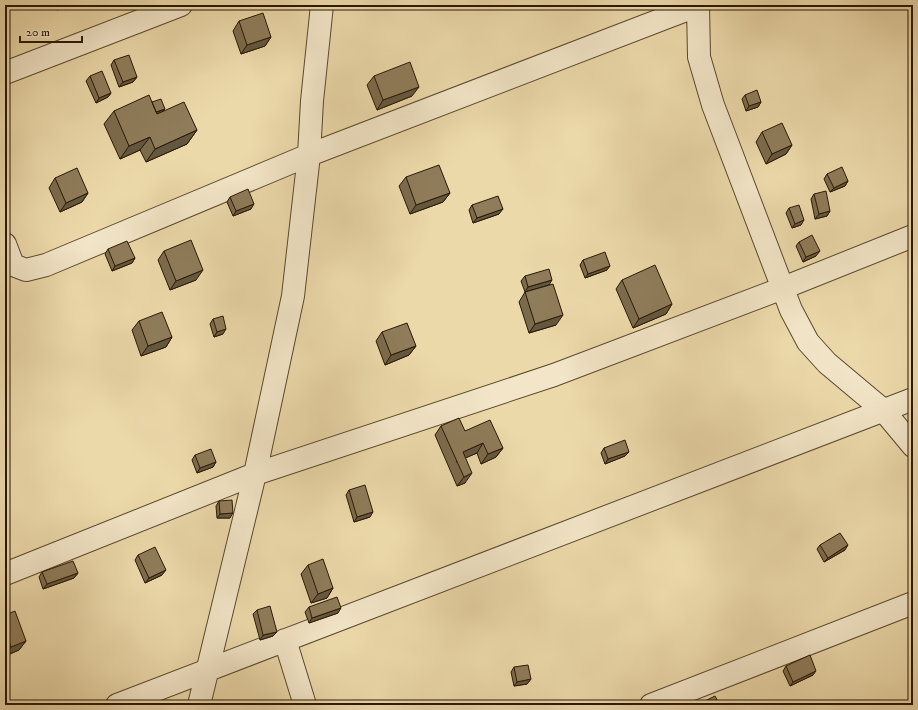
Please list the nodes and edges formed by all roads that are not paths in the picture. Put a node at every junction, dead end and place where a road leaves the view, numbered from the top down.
1 (181, 5) edge
2 (322, 5) edge
3 (698, 5) edge
4 (5, 73) edge
5 (309, 155) junction
6 (913, 236) edge
7 (5, 244) edge
8 (783, 288) junction
9 (913, 399) edge
10 (883, 410) junction
11 (913, 446) edge
12 (255, 474) junction
13 (5, 574) edge
14 (913, 603) edge
15 (285, 640) junction
16 (207, 670) junction
17 (117, 705) edge
18 (199, 705) edge
19 (305, 705) edge
20 (650, 705) edge

1 - 4 street
2 - 5 street
3 - 5 street
3 - 8 street
5 - 7 street
5 - 12 street
6 - 8 street
8 - 10 street
8 - 12 street
9 - 10 street
10 - 11 street
10 - 15 street
12 - 13 street
12 - 16 street
14 - 20 street
15 - 16 street
15 - 19 street
16 - 17 street
16 - 18 street

